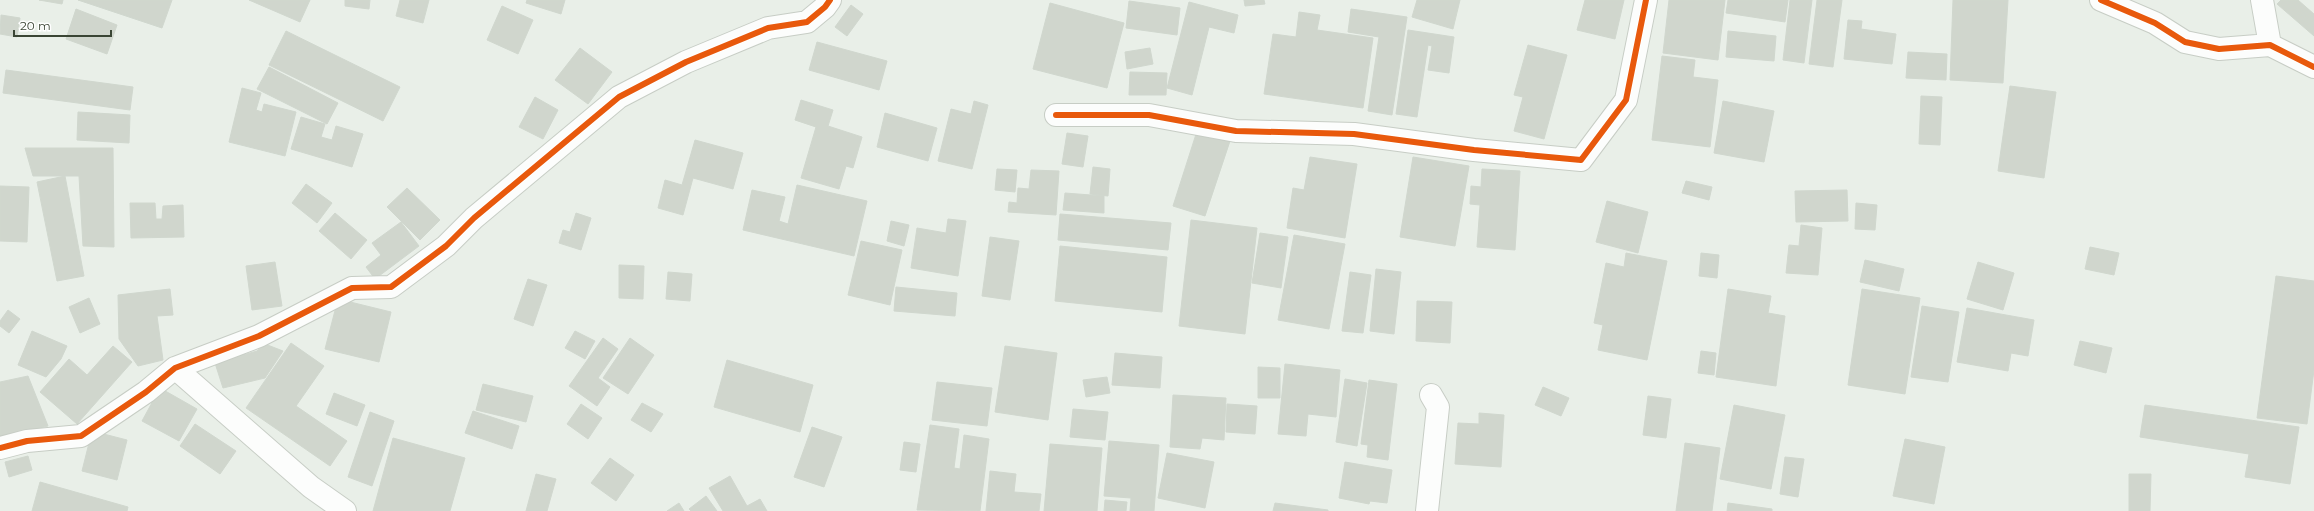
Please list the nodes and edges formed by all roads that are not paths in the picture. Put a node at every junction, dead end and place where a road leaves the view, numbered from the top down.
1 (830, 0) edge
2 (1646, 0) edge
3 (2100, 0) edge
4 (2262, 0) edge
5 (2270, 45) junction
6 (2314, 67) edge
7 (1056, 115) dead end
8 (175, 368) junction
9 (1431, 395) dead end
10 (0, 448) edge
11 (345, 511) edge
12 (1427, 511) edge

1 - 8 street
2 - 7 street
3 - 5 street
4 - 5 street
5 - 6 street
8 - 10 street
8 - 11 street
9 - 12 street

